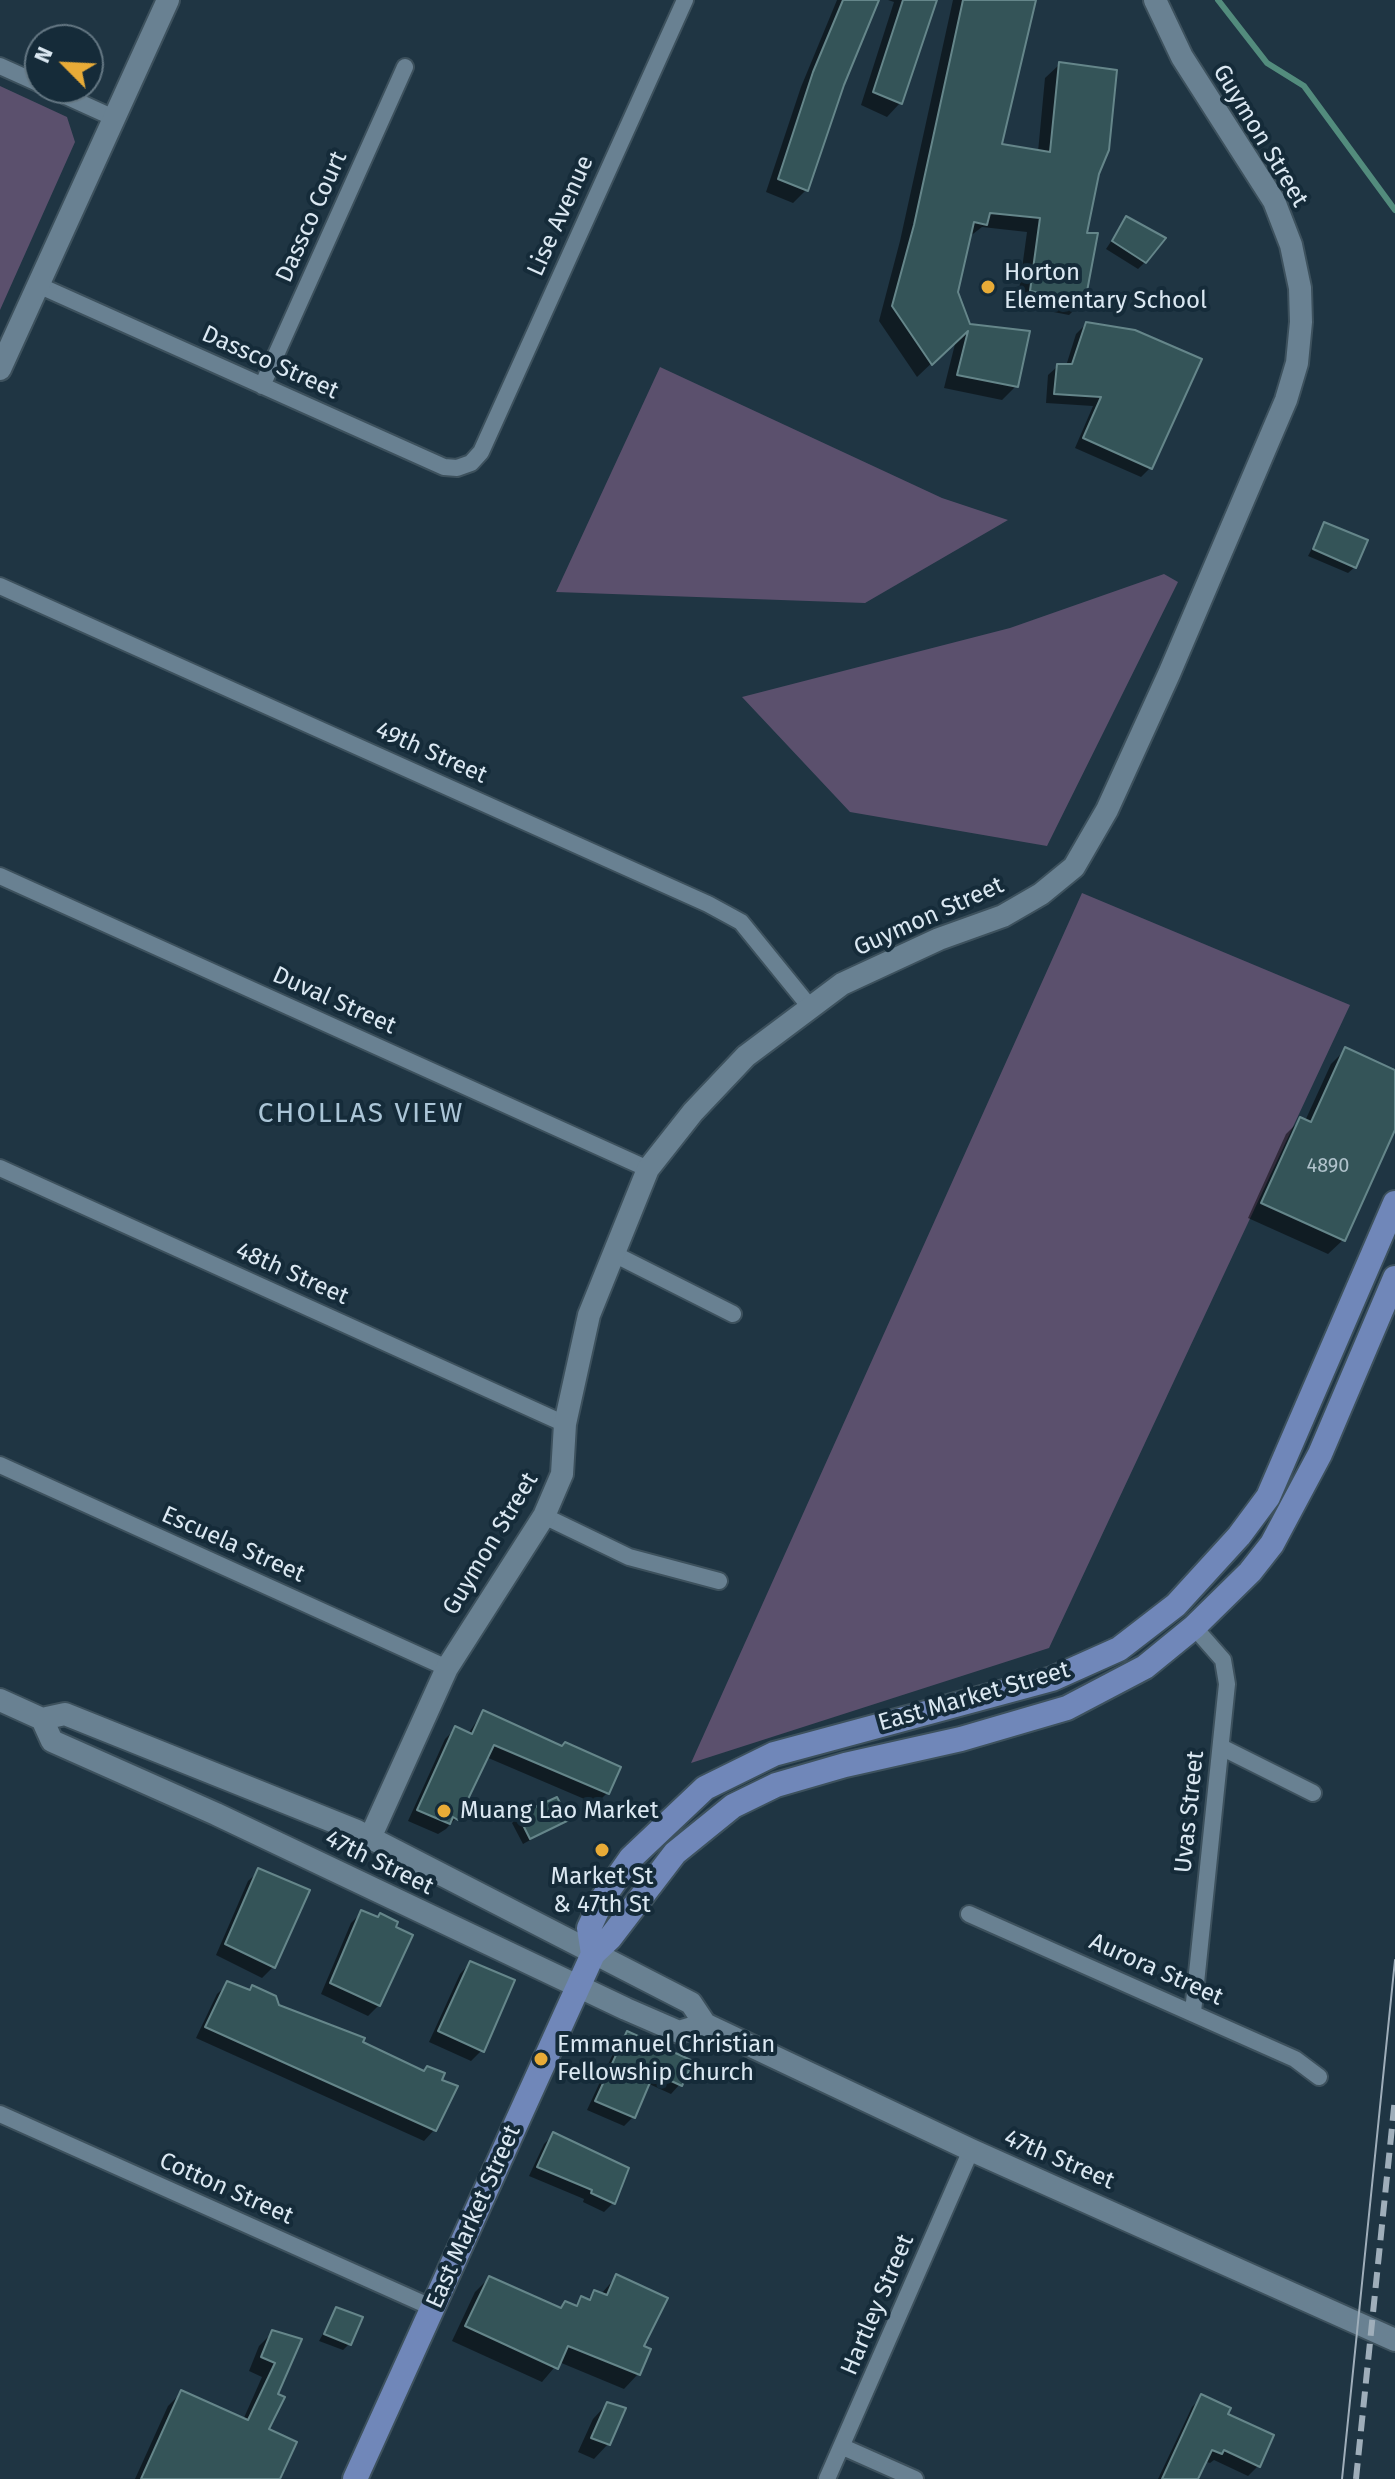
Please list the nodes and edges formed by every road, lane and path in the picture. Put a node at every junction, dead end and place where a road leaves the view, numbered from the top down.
1 (168, 0) edge
2 (685, 0) edge
3 (1155, 0) edge
4 (0, 66) edge
5 (405, 67) dead end
6 (24, 77) edge
7 (83, 104) edge
8 (114, 118) junction
9 (38, 285) junction
10 (0, 369) edge
11 (262, 386) junction
12 (481, 452) joint
13 (0, 586) edge
14 (0, 876) edge
15 (810, 1007) junction
16 (0, 1168) edge
17 (648, 1169) junction
18 (1395, 1203) edge
19 (612, 1253) junction
20 (1395, 1278) edge
21 (733, 1314) dead end
22 (565, 1424) junction
23 (0, 1465) edge
24 (1268, 1497) junction
25 (544, 1516) junction
26 (719, 1581) dead end
27 (1194, 1627) junction
28 (447, 1668) junction
29 (0, 1700) edge
30 (42, 1719) junction
31 (1221, 1747) junction
32 (1313, 1793) dead end
33 (370, 1838) junction
34 (969, 1914) dead end
35 (593, 1954) junction
36 (578, 1986) junction
37 (1193, 2012) junction
38 (705, 2024) junction
39 (1319, 2077) dead end
40 (0, 2114) edge
41 (971, 2150) junction
42 (433, 2308) junction
43 (1395, 2340) edge
44 (843, 2447) junction
45 (355, 2479) edge
46 (827, 2479) edge
47 (915, 2479) edge

1 - 8 street
2 - 12 street, Lise Avenue
3 - 15 street, Guymon Street
4 - 6 street
5 - 11 street, Dassco Court
7 - 8 street
8 - 9 street
9 - 10 street
9 - 11 street, Dassco Street
11 - 12 street, Dassco Street
13 - 15 street, 49th Street
14 - 17 street, Duval Street
15 - 17 street, Guymon Street
16 - 22 street, 48th Street
17 - 19 street, Guymon Street
18 - 24 main road, East Market Street
19 - 21 street
19 - 22 street, Guymon Street
20 - 27 main road, East Market Street
22 - 25 street, Guymon Street
23 - 28 street, Escuela Street
24 - 27 main road
24 - 35 main road, East Market Street
25 - 26 street
25 - 28 street, Guymon Street
27 - 31 street, Uvas Street
27 - 35 main road, East Market Street
28 - 33 street, Guymon Street
29 - 30 street, 47th Street
30 - 33 street, 47th Street
30 - 36 street, 47th Street
31 - 32 street
31 - 37 street, Uvas Street
33 - 35 street, 47th Street
34 - 37 street, Aurora Street
35 - 36 main road, East Market Street
35 - 38 street, 47th Street
36 - 38 street, 47th Street
36 - 42 main road, East Market Street
37 - 39 street, Aurora Street
38 - 41 street, 47th Street
40 - 42 street, Cotton Street
41 - 43 street, 47th Street
41 - 44 street, Hartley Street
42 - 45 main road, East Market Street
44 - 46 street, Hartley Street
44 - 47 street

